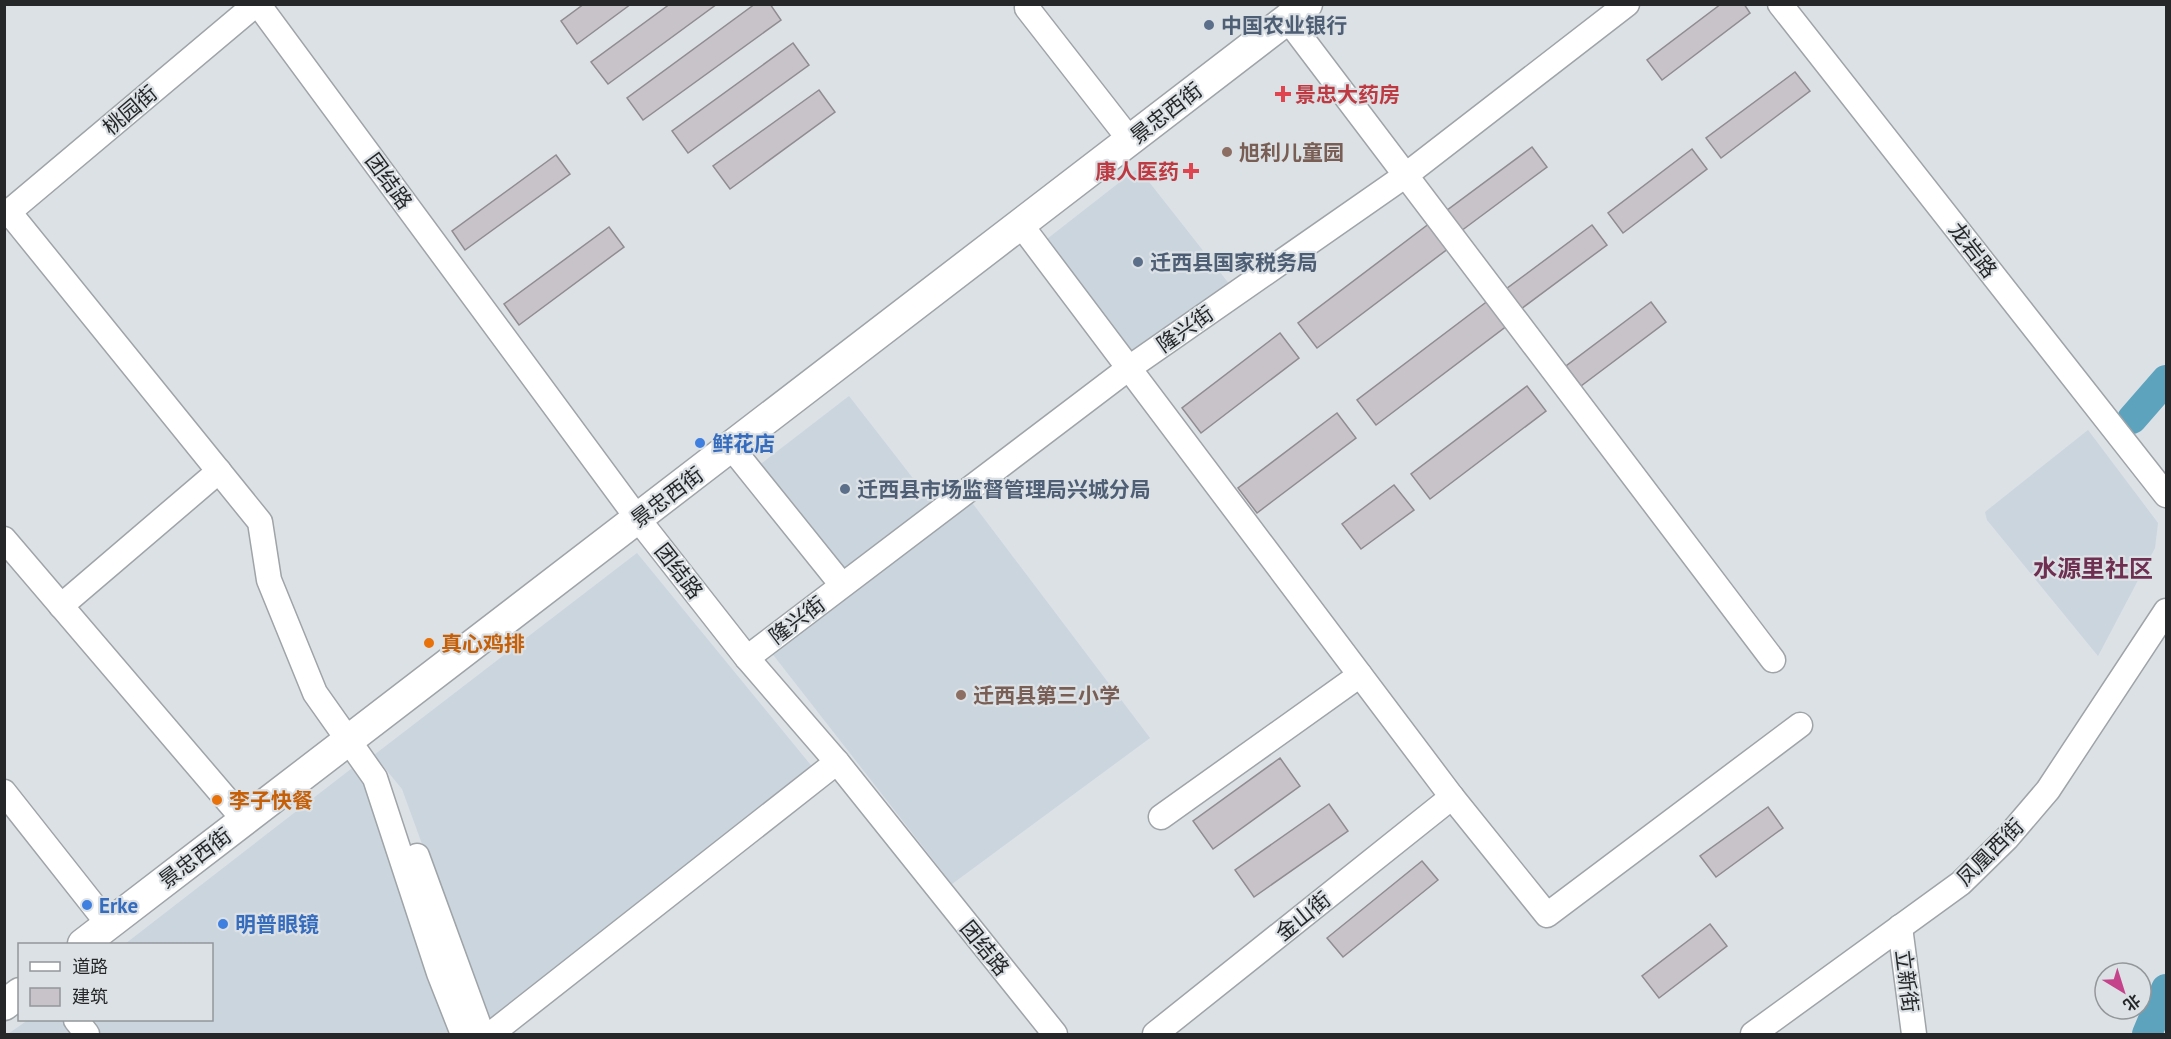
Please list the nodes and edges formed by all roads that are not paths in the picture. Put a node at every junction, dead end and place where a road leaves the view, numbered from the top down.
1 (257, 4) edge
2 (1628, 4) edge
3 (1780, 4) edge
4 (1027, 8) dead end
5 (1297, 12) edge
6 (1130, 140) junction
7 (1406, 175) junction
8 (7, 214) edge
9 (1021, 225) junction
10 (1129, 368) junction
11 (731, 447) junction
12 (219, 471) junction
13 (2166, 495) edge
14 (638, 519) junction
15 (4, 539) edge
16 (842, 585) junction
17 (61, 606) junction
18 (2163, 624) edge
19 (747, 658) junction
20 (1773, 660) dead end
21 (1360, 675) junction
22 (1800, 725) dead end
23 (349, 741) junction
24 (837, 762) junction
25 (375, 778) junction
26 (4, 792) edge
27 (1452, 797) junction
28 (1161, 817) dead end
29 (245, 821) junction
30 (109, 925) junction
31 (1900, 927) junction
32 (86, 943) edge
33 (18, 994) edge
34 (4, 1005) edge
35 (77, 1021) edge
36 (87, 1035) edge
37 (463, 1035) edge
38 (482, 1035) edge
39 (491, 1035) edge
40 (1055, 1035) edge
41 (1155, 1035) edge
42 (1754, 1035) edge
43 (1914, 1035) edge

1 - 8 street, 桃园街
1 - 14 street, 团结路
2 - 7 street, 隆兴街
3 - 13 street, 龙岩路
4 - 6 street
5 - 6 main road, 景忠西街
5 - 7 street
6 - 9 main road, 景忠西街
7 - 10 street, 隆兴街
7 - 20 street
8 - 12 street
9 - 10 street
9 - 11 main road, 景忠西街
10 - 16 street, 隆兴街
10 - 21 street
11 - 14 main road, 景忠西街
11 - 16 street
12 - 17 street
12 - 23 street
14 - 19 street, 团结路
14 - 23 main road, 景忠西街
15 - 17 street
16 - 19 street, 隆兴街
17 - 29 street
18 - 31 street, 凤凰西街
19 - 24 street, 团结路
21 - 27 street
21 - 28 street
22 - 27 street
23 - 25 street
23 - 29 main road, 景忠西街
24 - 39 street
24 - 40 street, 团结路
25 - 37 street
25 - 38 street
26 - 30 street
27 - 41 street, 金山街
29 - 30 main road, 景忠西街
30 - 32 main road, 景忠西街
31 - 42 street, 凤凰西街
31 - 43 street, 立新街
33 - 34 main road
35 - 36 street

